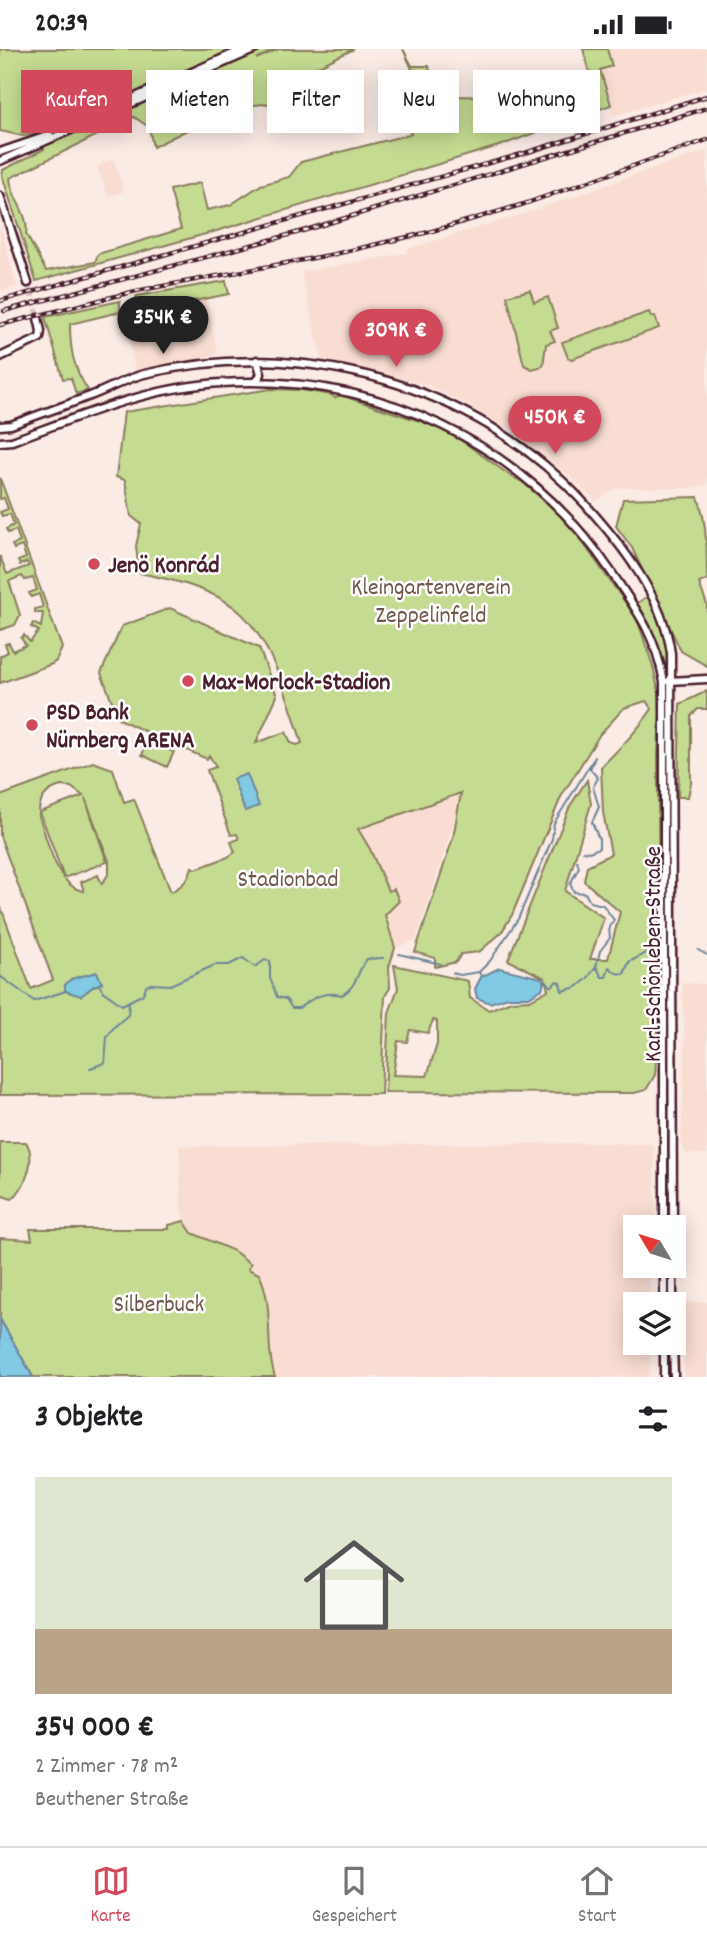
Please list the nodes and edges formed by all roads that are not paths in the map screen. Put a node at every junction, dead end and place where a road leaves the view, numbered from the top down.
1 (244, 49) edge
2 (256, 49) edge
3 (0, 152) edge
4 (0, 161) edge
5 (0, 196) edge
6 (28, 283) tunnel mouth
7 (38, 318) tunnel mouth
8 (0, 357) edge
9 (257, 361) junction
10 (256, 382) junction
11 (0, 426) edge
12 (0, 442) edge
13 (707, 679) edge
14 (668, 681) junction
15 (663, 975) junction
16 (671, 980) junction
17 (664, 1215) edge
18 (673, 1215) edge
19 (664, 1355) edge
20 (673, 1355) edge
21 (664, 1377) edge
22 (674, 1377) edge

1 - 3 main road
2 - 4 main road
5 - 6 main road
7 - 8 main road
9 - 10 main road
9 - 11 main road
9 - 14 main road
10 - 12 main road
10 - 14 main road
13 - 14 main road
14 - 15 main road, Karl-Schönleben-Straße
14 - 16 main road, Karl-Schönleben-Straße
15 - 16 main road
15 - 17 main road, Karl-Schönleben-Straße
16 - 18 main road, Karl-Schönleben-Straße
19 - 21 main road
20 - 22 main road

